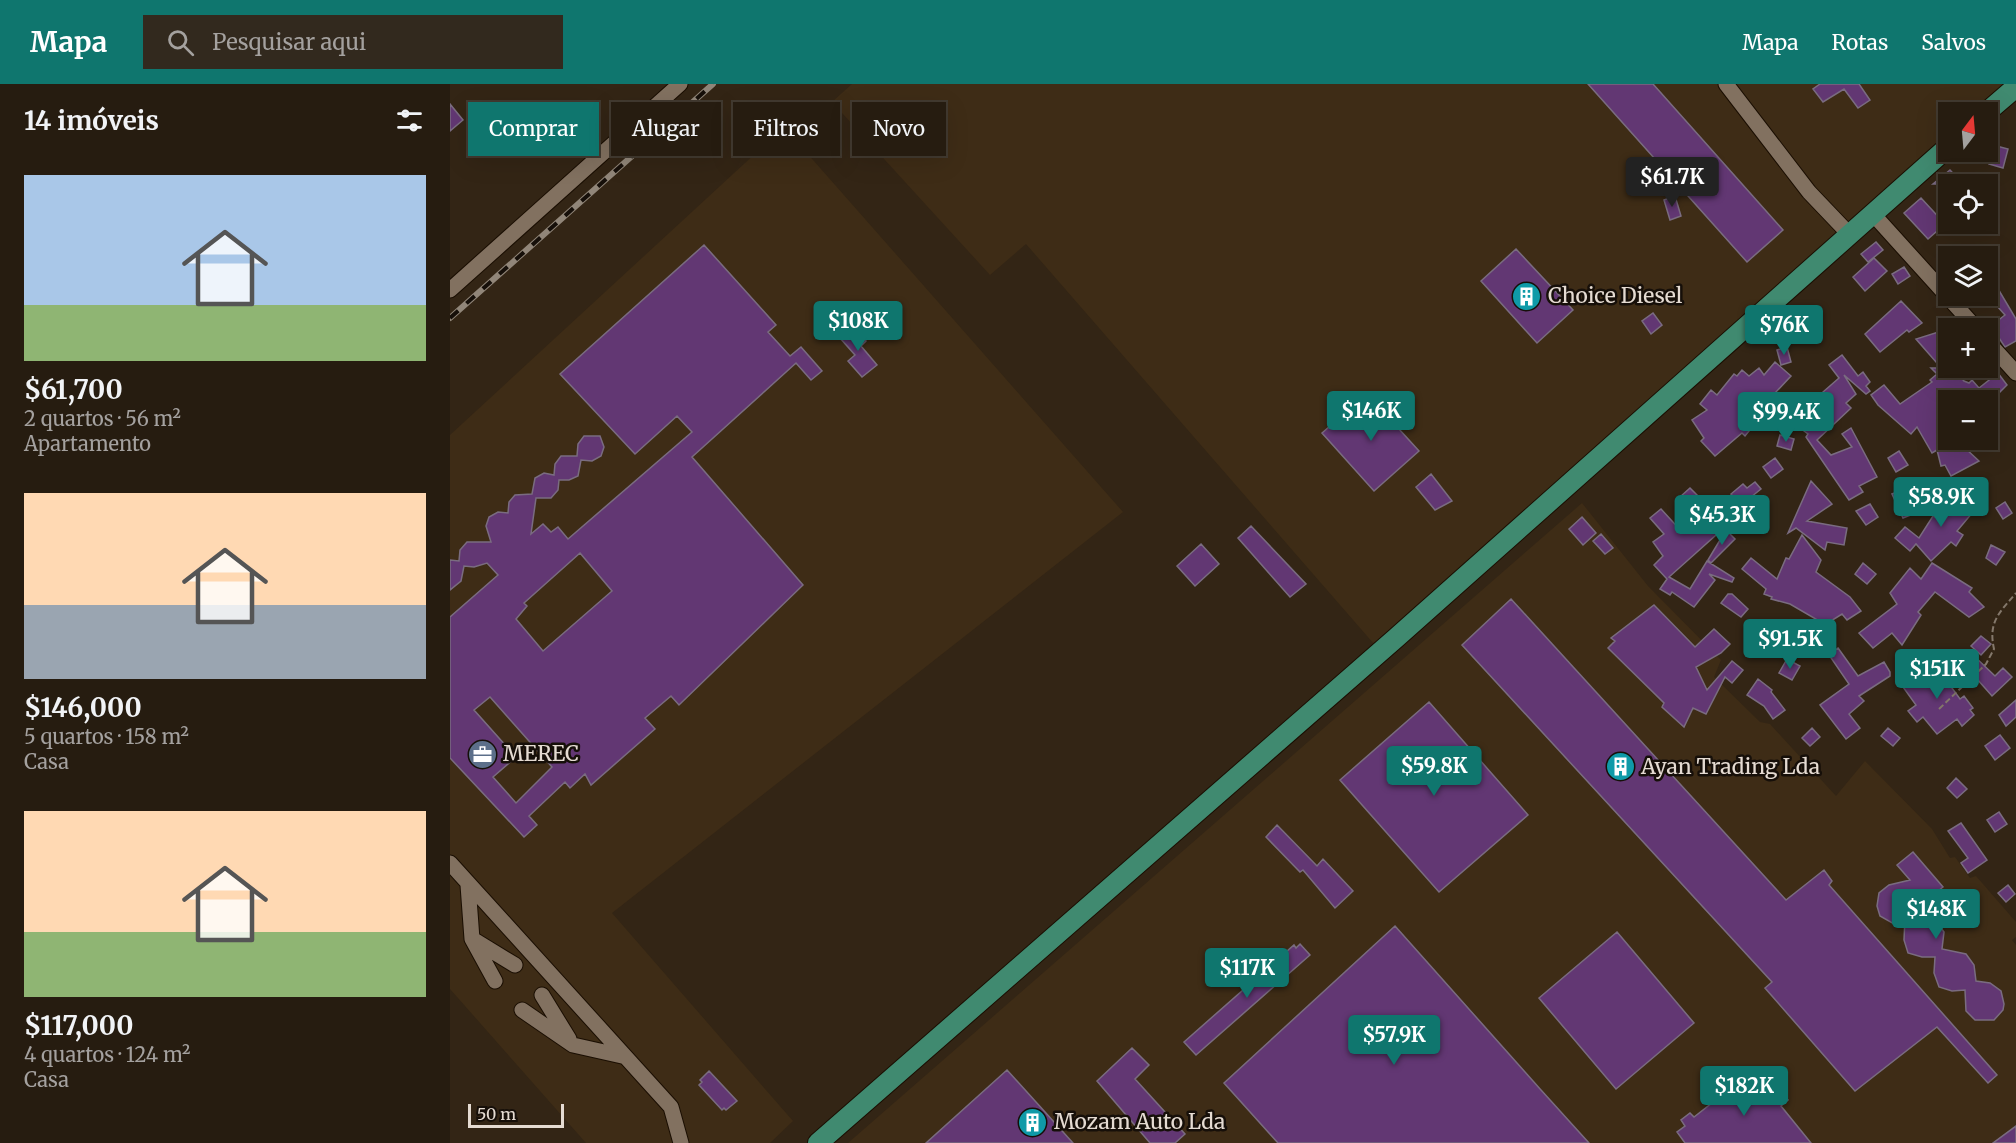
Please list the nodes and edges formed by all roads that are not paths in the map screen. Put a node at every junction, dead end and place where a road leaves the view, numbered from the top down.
1 (680, 84) edge
2 (2016, 87) edge
3 (1735, 90) edge
4 (1998, 103) edge
5 (1938, 156) edge
6 (1873, 214) junction
7 (1850, 235) junction
8 (450, 290) edge
9 (1967, 318) edge
10 (1998, 353) edge
11 (2016, 373) edge
12 (450, 863) edge
13 (468, 885) junction
14 (472, 939) junction
15 (515, 965) dead end
16 (495, 981) dead end
17 (542, 995) dead end
18 (522, 1011) dead end
19 (573, 1045) junction
20 (622, 1056) junction
21 (678, 1142) edge
22 (818, 1143) edge

1 - 8 street
2 - 4 main road
3 - 7 street
5 - 6 main road
6 - 7 main road
6 - 9 street
7 - 22 main road
10 - 11 street
12 - 13 street
13 - 14 street
13 - 20 street
14 - 15 street
14 - 16 street
17 - 19 street
18 - 19 street
19 - 20 street
20 - 21 street

